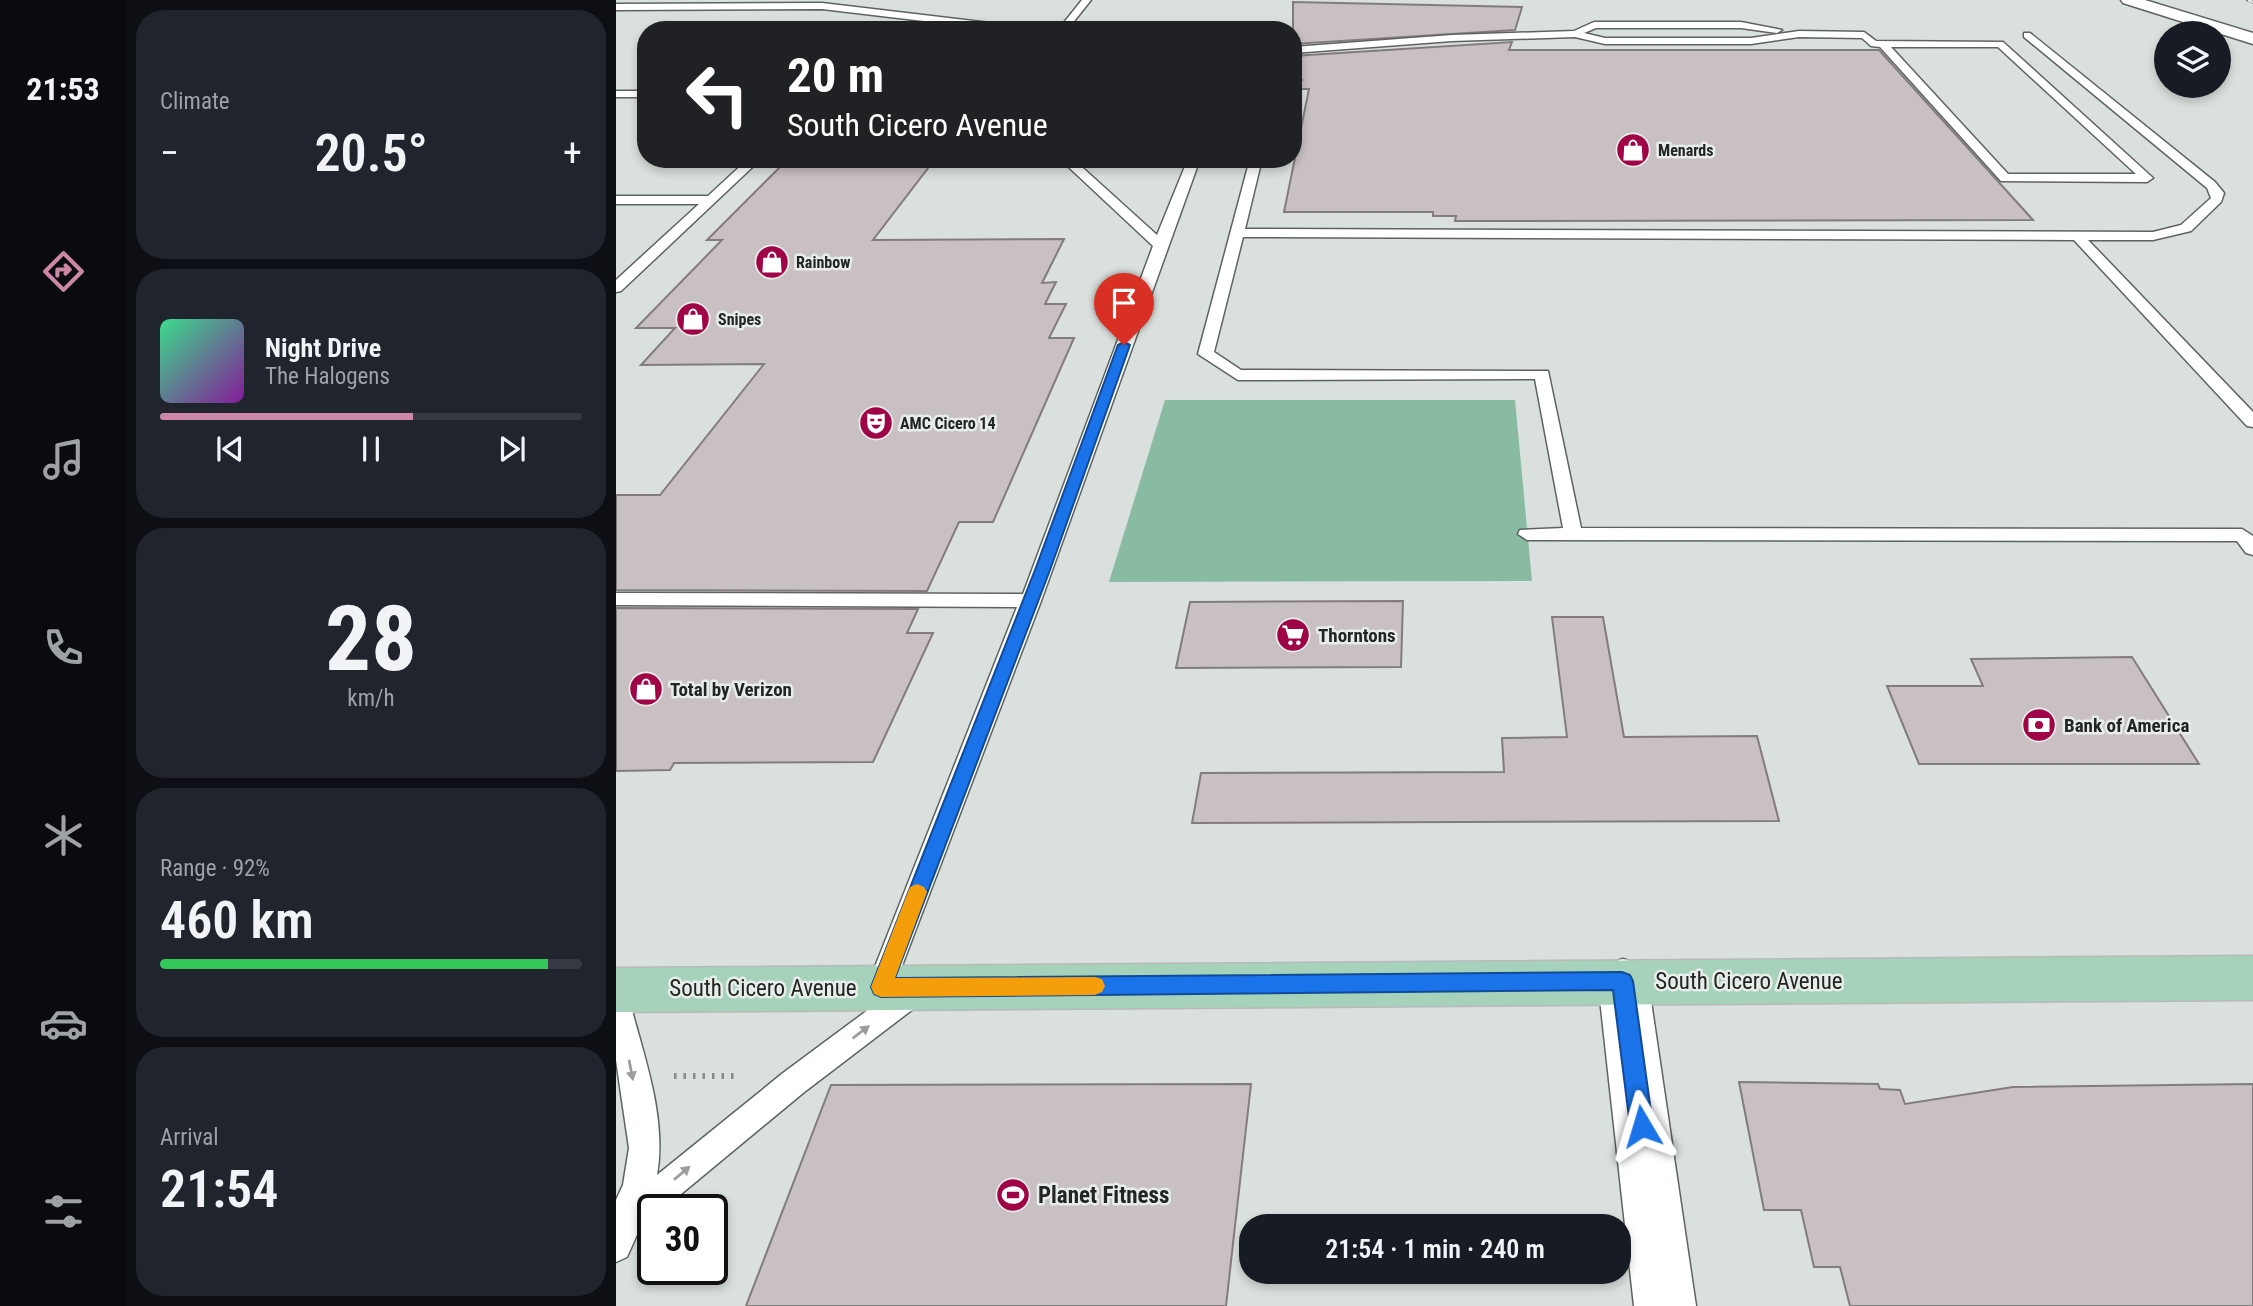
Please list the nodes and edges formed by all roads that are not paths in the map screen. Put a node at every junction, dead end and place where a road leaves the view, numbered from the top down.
1 (1087, 0) edge
2 (2129, 0) edge
3 (616, 7) edge
4 (949, 21) edge
5 (1070, 21) edge
6 (1575, 34) junction
7 (1799, 34) junction
8 (2027, 35) dead end
9 (2253, 39) edge
10 (1883, 44) junction
11 (1302, 49) edge
12 (616, 94) edge
13 (637, 94) edge
14 (746, 168) edge
15 (1076, 168) edge
16 (1190, 168) edge
17 (1254, 168) edge
18 (616, 200) edge
19 (712, 200) junction
20 (1236, 233) junction
21 (2079, 237) junction
22 (1160, 246) junction
23 (616, 288) edge
24 (2253, 422) edge
25 (1527, 534) dead end
26 (1573, 534) junction
27 (2249, 539) edge
28 (616, 599) edge
29 (1031, 601) junction
30 (2253, 978) edge
31 (1622, 981) junction
32 (901, 987) junction
33 (616, 989) edge
34 (616, 1003) edge
35 (623, 1216) edge
36 (616, 1247) edge
37 (1665, 1306) edge

1 - 5 lane
2 - 9 main road
3 - 4 lane
6 - 7 lane
6 - 7 lane
6 - 11 lane
7 - 10 lane
8 - 21 lane
10 - 10 lane
12 - 13 lane
14 - 19 lane
15 - 22 lane
16 - 22 lane
17 - 20 lane
18 - 19 lane
19 - 23 lane
20 - 21 lane
20 - 26 lane
21 - 24 lane
22 - 29 lane
25 - 26 lane
26 - 27 lane
28 - 29 lane
29 - 32 lane
30 - 31 main road, South Cicero Avenue
31 - 32 main road, South Cicero Avenue
31 - 37 main road
32 - 33 main road, South Cicero Avenue
35 -> 32 lane
34 -> 35 lane
35 - 36 lane

